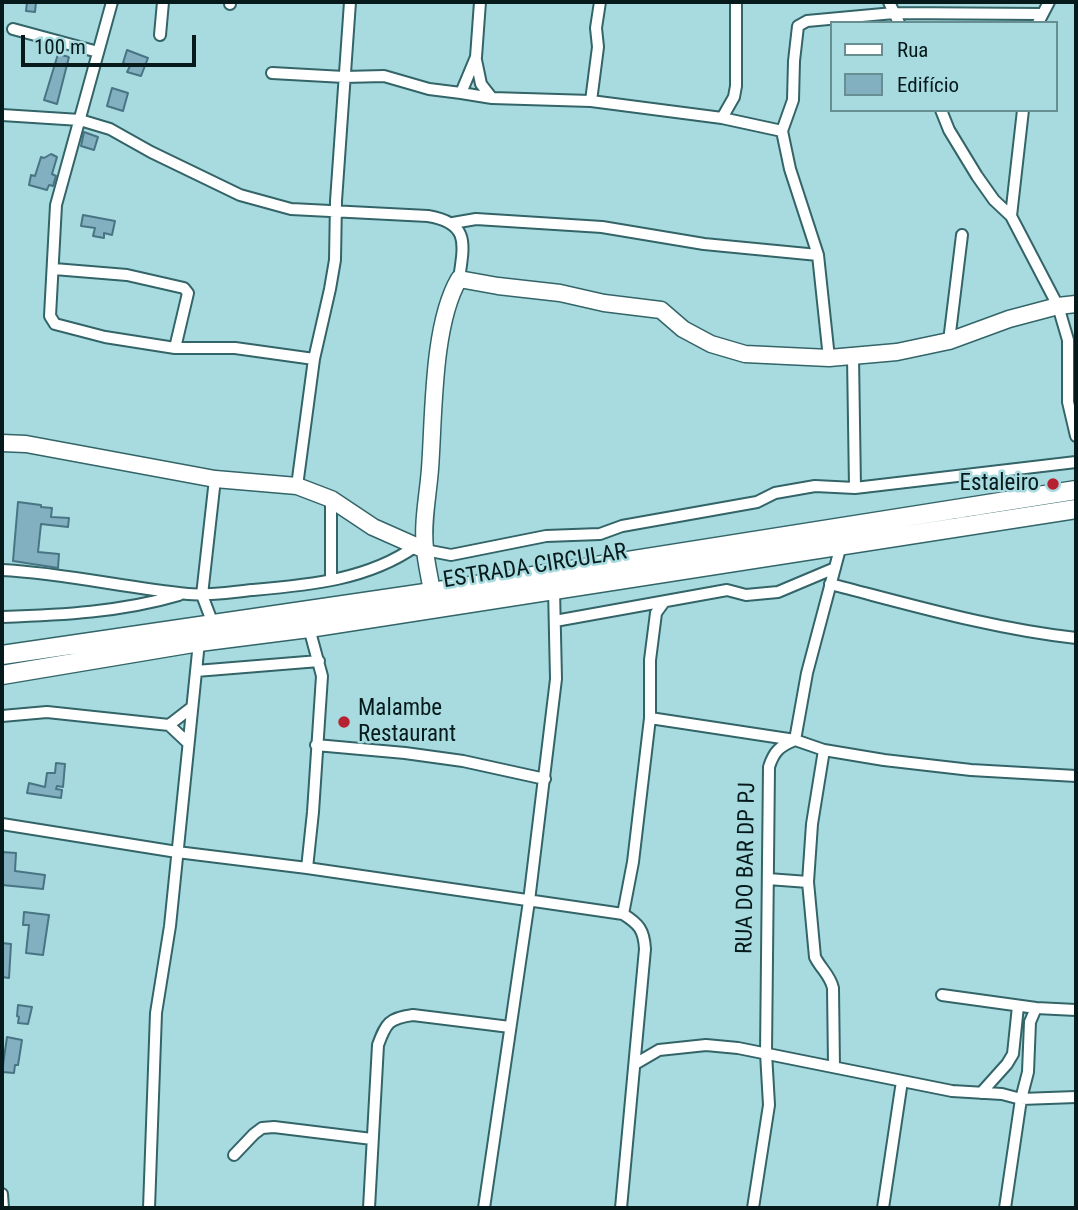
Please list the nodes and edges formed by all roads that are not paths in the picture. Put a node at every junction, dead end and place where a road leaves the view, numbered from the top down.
1 (111, 2) edge
2 (163, 2) edge
3 (350, 2) edge
4 (480, 2) edge
5 (600, 2) edge
6 (736, 2) edge
7 (889, 2) edge
8 (1049, 2) edge
9 (897, 18) edge
10 (1040, 18) edge
11 (13, 29) dead end
12 (160, 35) dead end
13 (98, 52) junction
14 (475, 57) junction
15 (272, 73) dead end
16 (344, 77) junction
17 (461, 93) junction
18 (492, 98) junction
19 (591, 101) junction
20 (942, 112) edge
21 (1023, 112) edge
22 (2, 115) edge
23 (722, 118) junction
24 (80, 120) junction
25 (782, 131) junction
26 (336, 212) junction
27 (1011, 216) junction
28 (453, 223) junction
29 (962, 235) dead end
30 (818, 255) junction
31 (54, 270) junction
32 (459, 279) junction
33 (1076, 304) edge
34 (1058, 306) junction
35 (949, 341) junction
36 (175, 348) junction
37 (853, 356) junction
38 (829, 358) junction
39 (314, 359) junction
40 (1076, 436) edge
41 (2, 443) edge
42 (1076, 462) edge
43 (215, 479) junction
44 (298, 486) junction
45 (855, 488) junction
46 (1076, 490) edge
47 (331, 499) junction
48 (1076, 509) edge
49 (841, 545) junction
50 (420, 548) junction
51 (835, 568) junction
52 (2, 570) edge
53 (331, 580) junction
54 (830, 584) junction
55 (554, 589) junction
56 (432, 592) junction
57 (185, 594) junction
58 (202, 595) junction
59 (664, 602) junction
60 (645, 604) junction
61 (656, 613) junction
62 (2, 617) edge
63 (555, 621) junction
64 (212, 624) junction
65 (309, 628) junction
66 (1076, 638) edge
67 (199, 642) junction
68 (2, 655) edge
69 (319, 661) junction
70 (195, 671) junction
71 (2, 674) edge
72 (191, 708) junction
73 (2, 716) edge
74 (650, 718) junction
75 (169, 725) junction
76 (795, 740) junction
77 (187, 742) junction
78 (316, 745) junction
79 (824, 750) junction
80 (1076, 776) edge
81 (545, 779) junction
82 (2, 824) edge
83 (177, 852) junction
84 (307, 867) junction
85 (768, 879) junction
86 (808, 882) junction
87 (529, 901) junction
88 (623, 914) junction
89 (942, 995) dead end
90 (1018, 1006) junction
91 (1036, 1008) junction
92 (1076, 1010) edge
93 (510, 1027) junction
94 (637, 1039) junction
95 (659, 1050) junction
96 (766, 1053) junction
97 (635, 1064) junction
98 (834, 1066) junction
99 (902, 1081) junction
100 (981, 1093) junction
101 (1076, 1097) edge
102 (1021, 1099) junction
103 (372, 1139) junction
104 (233, 1155) dead end
105 (2, 1194) edge
106 (3, 1208) edge
107 (149, 1208) edge
108 (369, 1208) edge
109 (484, 1208) edge
110 (621, 1208) edge
111 (753, 1208) edge
112 (883, 1208) edge
113 (1005, 1208) edge

1 - 13 street
2 - 12 street
3 - 16 street
4 - 14 street
5 - 19 street
6 - 23 street
7 - 9 street
8 - 10 street
9 - 10 street
9 - 25 street
11 - 13 street
13 - 24 street
14 - 17 street
14 - 18 street
15 - 16 street
16 - 17 street
16 - 26 street
17 - 18 street
18 - 19 street
19 - 23 street
20 - 27 street
21 - 27 street
22 - 24 street
23 - 25 street
24 - 26 street
24 - 31 street
25 - 30 street
26 - 28 street
26 - 39 street
27 - 34 street
28 - 30 street
28 - 32 street
29 - 35 street
30 - 38 street
31 - 36 street
31 - 36 street
32 - 38 street
32 - 50 street
33 - 34 street
34 - 35 street
34 - 40 street
35 - 37 street
36 - 39 street
37 - 38 street
37 - 45 street
39 - 44 street
41 - 43 street
42 - 45 street
43 - 44 street
43 - 58 street
44 - 47 street
45 - 50 street
46 - 56 main road, ESTRADA CIRCULAR
47 - 50 street
47 - 53 street
48 - 49 main road, ESTRADA CIRCULAR
49 - 51 street
49 - 55 main road, ESTRADA CIRCULAR
50 - 53 street
50 - 56 street
51 - 54 street
51 - 59 street
52 - 57 street
53 - 58 street
54 - 66 street
54 - 76 street
55 - 63 street
55 - 65 main road, ESTRADA CIRCULAR
56 - 64 main road, ESTRADA CIRCULAR
57 - 58 street
57 - 62 street
58 - 64 street
59 - 60 street
59 - 61 street
60 - 61 street
60 - 63 street
61 - 74 street
63 - 81 street
64 - 68 main road, ESTRADA CIRCULAR
65 - 67 main road, ESTRADA CIRCULAR
65 - 69 street
67 - 70 street
67 - 71 main road, ESTRADA CIRCULAR
69 - 70 street
69 - 78 street
70 - 72 street
72 - 75 street
72 - 77 street
73 - 75 street
74 - 76 street
74 - 88 street
75 - 77 street
76 - 79 street
76 - 85 street, RUA DO BAR DP PJ
77 - 83 street
78 - 81 street
78 - 84 street
79 - 80 street
79 - 86 street
81 - 87 street
82 - 83 street
83 - 84 street
83 - 107 street
84 - 87 street
85 - 86 street
85 - 96 street, RUA DO BAR DP PJ
86 - 98 street
87 - 88 street
87 - 93 street
88 - 94 street
89 - 90 street
90 - 91 street
90 - 100 street
91 - 92 street
91 - 102 street
93 - 103 street
93 - 109 street
94 - 95 street
94 - 97 street
95 - 96 street
95 - 97 street
96 - 98 street
96 - 111 street, RUA DO BAR DP PJ
97 - 110 street
98 - 99 street
99 - 100 street
99 - 112 street
100 - 102 street
101 - 102 street
102 - 113 street
103 - 104 street
103 - 108 street
105 - 106 street

